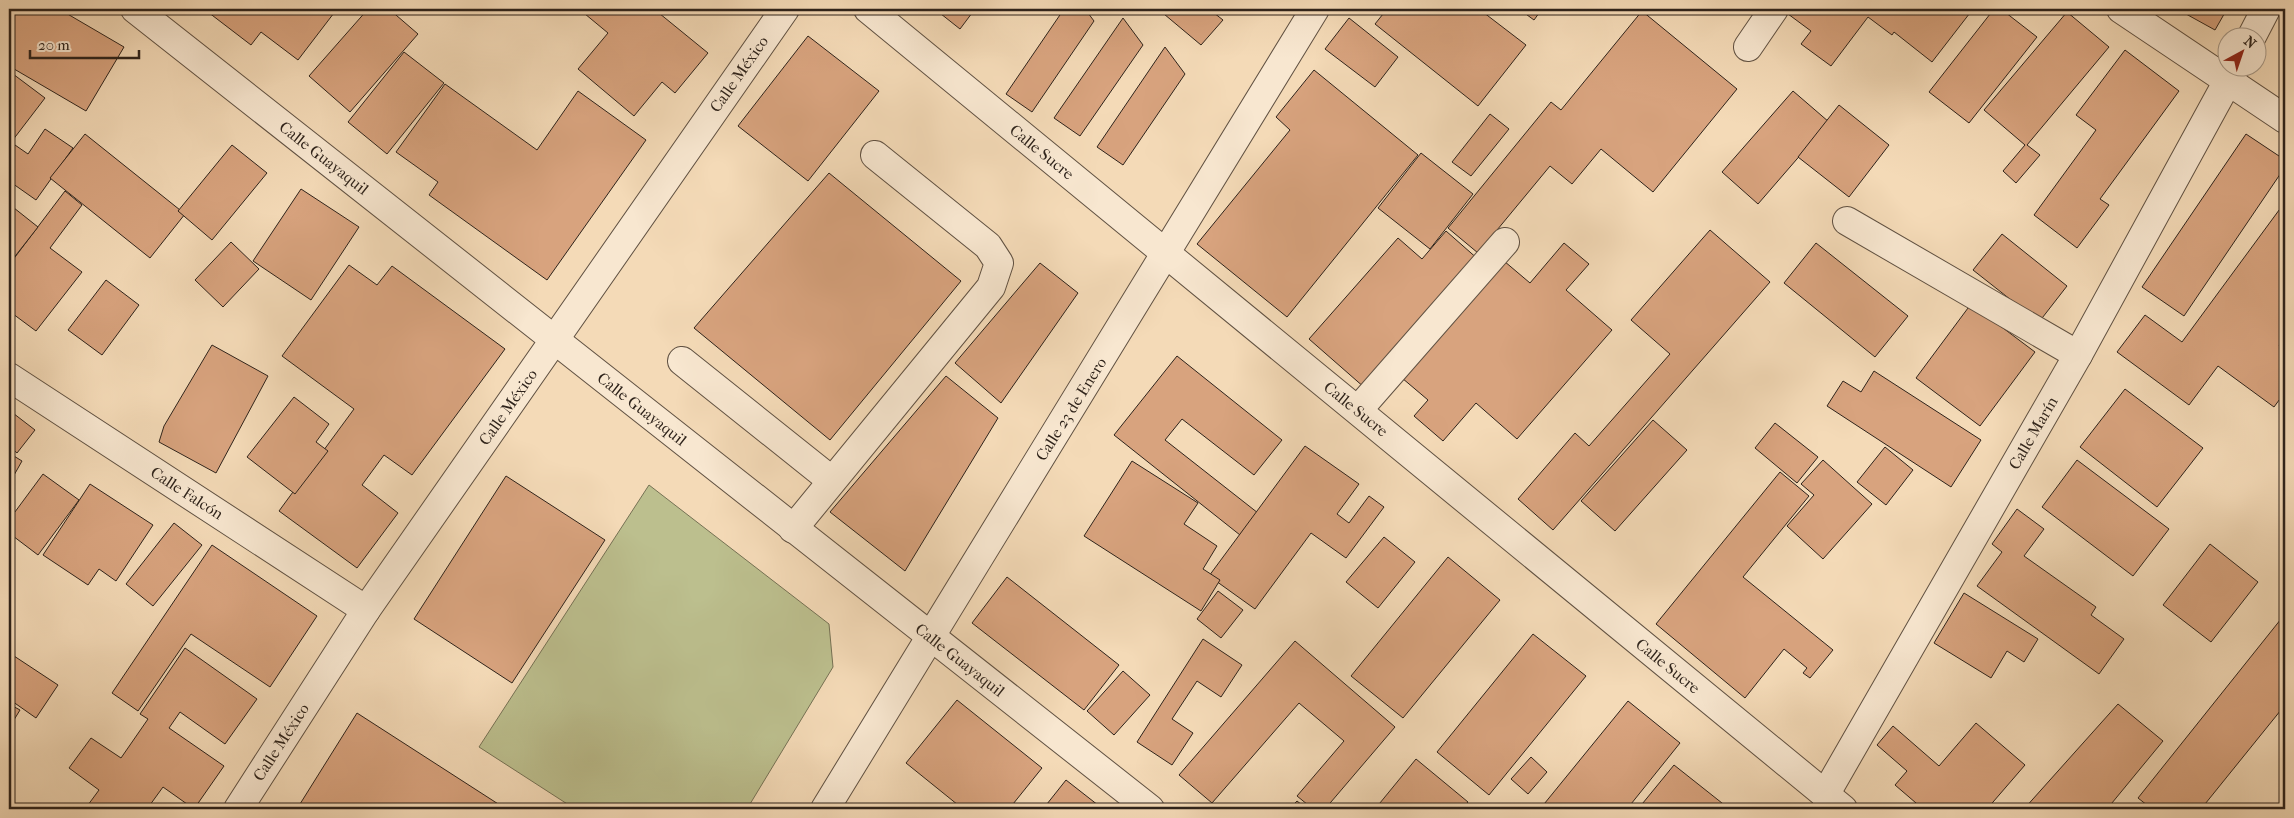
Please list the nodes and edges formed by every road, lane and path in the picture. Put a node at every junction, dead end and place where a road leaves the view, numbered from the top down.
1 (134, 9) edge
2 (785, 9) edge
3 (868, 9) edge
4 (1315, 9) edge
5 (1774, 9) edge
6 (2121, 9) edge
7 (2266, 9) edge
8 (2256, 28) edge
9 (1748, 47) dead end
10 (2216, 65) edge
11 (2229, 78) edge
12 (2236, 78) edge
13 (2285, 120) edge
14 (875, 155) dead end
15 (1847, 221) dead end
16 (1505, 242) dead end
17 (1167, 253) junction
18 (555, 340) junction
19 (2078, 355) junction
20 (682, 361) dead end
21 (9, 377) edge
22 (1358, 410) junction
23 (831, 480) junction
24 (793, 528) junction
25 (366, 610) junction
26 (930, 637) junction
27 (1834, 802) edge
28 (238, 809) edge
29 (825, 809) edge
30 (1150, 809) edge

1 - 18 street, Calle Guayaquil
2 - 18 street, Calle México
3 - 17 street, Calle Sucre
4 - 17 street, Calle 23 de Enero
5 - 9 street
6 - 10 street
7 - 8 street
11 - 19 street, Calle Marín
12 - 13 street
14 - 23 street
15 - 19 street
16 - 22 street
17 - 22 street, Calle Sucre
17 - 26 street, Calle 23 de Enero
18 - 24 street, Calle Guayaquil
18 - 25 street, Calle México
19 - 27 street, Calle Marín
20 - 23 street
21 - 25 street, Calle Falcón
22 - 27 street, Calle Sucre
23 - 24 street
24 - 26 street, Calle Guayaquil
25 - 28 street, Calle México
26 - 29 street, Calle 23 de Enero
26 - 30 street, Calle Guayaquil

